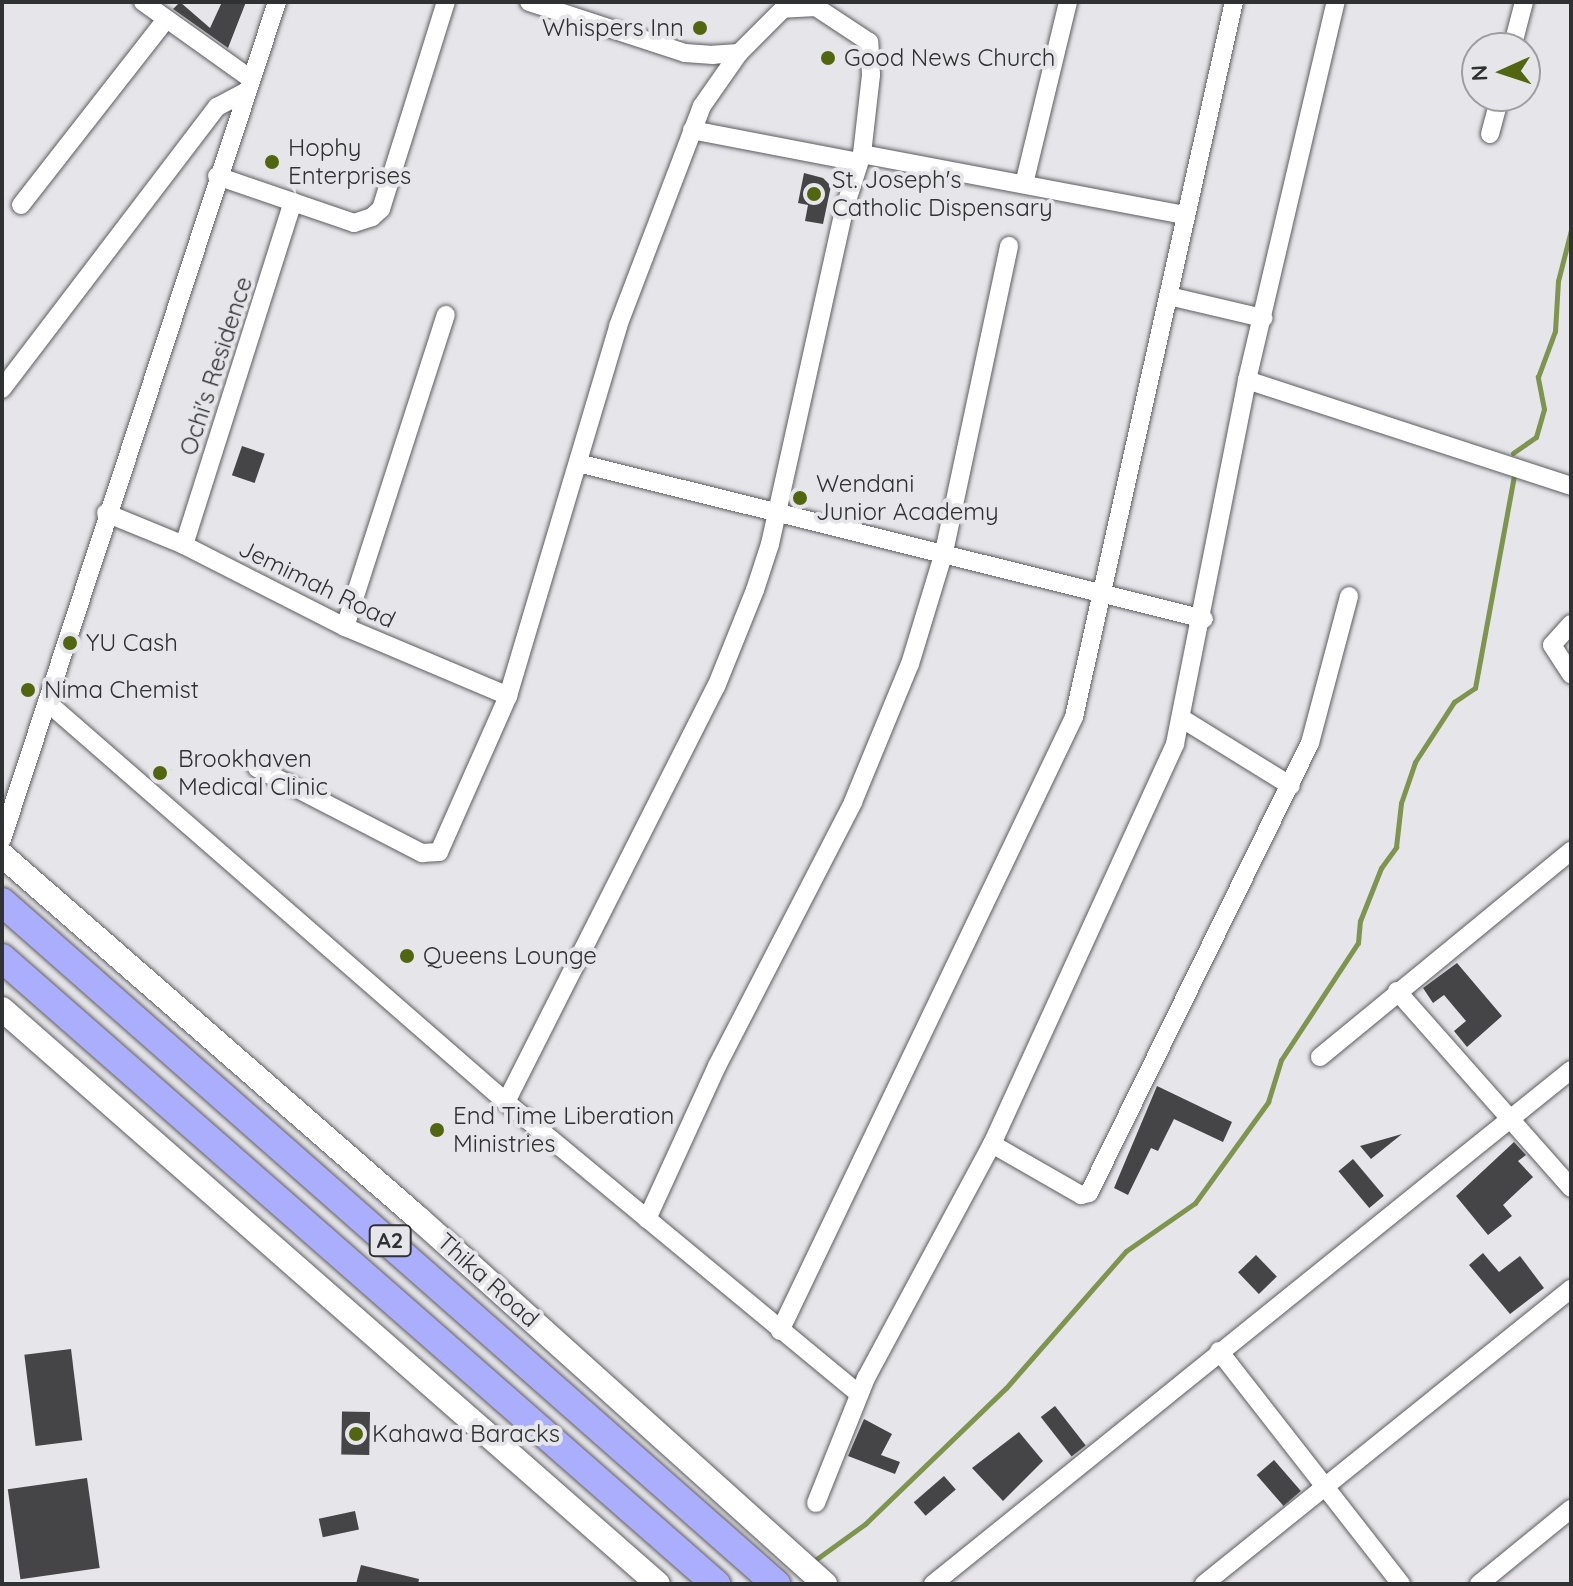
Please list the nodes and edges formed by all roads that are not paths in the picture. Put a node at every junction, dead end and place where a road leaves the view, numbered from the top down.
1 (143, 2) edge
2 (277, 2) edge
3 (446, 2) edge
4 (529, 2) edge
5 (1068, 2) edge
6 (1234, 2) edge
7 (1336, 2) edge
8 (1524, 2) edge
9 (165, 21) junction
10 (1516, 32) edge
11 (739, 53) junction
12 (249, 85) junction
13 (1496, 112) edge
14 (692, 130) junction
15 (1490, 134) dead end
16 (860, 158) junction
17 (217, 176) junction
18 (1024, 184) junction
19 (293, 202) junction
20 (21, 205) dead end
21 (1184, 215) junction
22 (1009, 246) dead end
23 (1169, 296) junction
24 (446, 315) dead end
25 (1263, 318) junction
26 (1247, 380) junction
27 (2, 389) edge
28 (578, 463) junction
29 (1571, 486) edge
30 (777, 512) junction
31 (106, 513) junction
32 (184, 545) junction
33 (944, 552) junction
34 (1104, 594) junction
35 (1349, 596) dead end
36 (1204, 619) junction
37 (1571, 624) edge
38 (345, 627) junction
39 (1571, 674) edge
40 (508, 696) junction
41 (47, 702) junction
42 (1181, 718) junction
43 (257, 768) dead end
44 (1291, 786) junction
45 (2, 839) edge
46 (1571, 851) edge
47 (2, 855) edge
48 (2, 902) edge
49 (2, 958) edge
50 (1397, 991) junction
51 (2, 1009) edge
52 (1320, 1057) dead end
53 (1571, 1070) edge
54 (506, 1102) junction
55 (1508, 1118) junction
56 (992, 1144) junction
57 (1571, 1188) edge
58 (647, 1219) junction
59 (1571, 1289) edge
60 (780, 1331) junction
61 (1219, 1351) junction
62 (859, 1394) junction
63 (1322, 1488) junction
64 (816, 1503) dead end
65 (1571, 1509) edge
66 (658, 1584) edge
67 (716, 1584) edge
68 (775, 1584) edge
69 (825, 1584) edge
70 (933, 1584) edge
71 (1204, 1584) edge
72 (1401, 1584) edge
73 (1479, 1584) edge

1 - 9 street
2 - 12 street
3 - 19 street
4 - 11 street
5 - 18 street
6 - 21 street
7 - 25 street
8 - 10 street
9 - 12 street
9 - 20 street
11 - 14 street
11 - 16 street
12 - 17 street
12 - 27 street
13 - 15 street
14 - 16 street
14 - 28 street
16 - 18 street
16 - 30 street
17 - 19 street
17 - 31 street
18 - 21 street
19 - 32 street, Ochi's Residence
21 - 23 street
22 - 33 street
23 - 25 street
23 - 34 street
24 - 38 street
25 - 26 street
26 - 29 street
26 - 36 street
28 - 30 street
28 - 40 street
30 - 33 street
30 - 54 street
31 - 32 street, Jemimah Road
31 - 41 street
32 - 38 street, Jemimah Road
33 - 34 street
33 - 58 street
34 - 36 street
34 - 60 street
35 - 44 street
36 - 42 street
37 - 39 street
38 - 40 street, Jemimah Road
40 - 43 street
41 - 45 street
41 - 54 street
42 - 44 street
42 - 56 street
44 - 56 street
46 - 50 street
47 - 69 main road, Thika Road
48 - 68 highway, Thika Road / A2
49 - 67 highway, A2
50 - 52 street
50 - 55 street
51 - 66 main road
53 - 55 street
54 - 58 street
55 - 57 street
55 - 61 street
56 - 62 street
58 - 60 street
59 - 63 street
60 - 62 street
61 - 63 street
61 - 70 street
62 - 64 street
63 - 71 street
63 - 72 street
65 - 73 street

